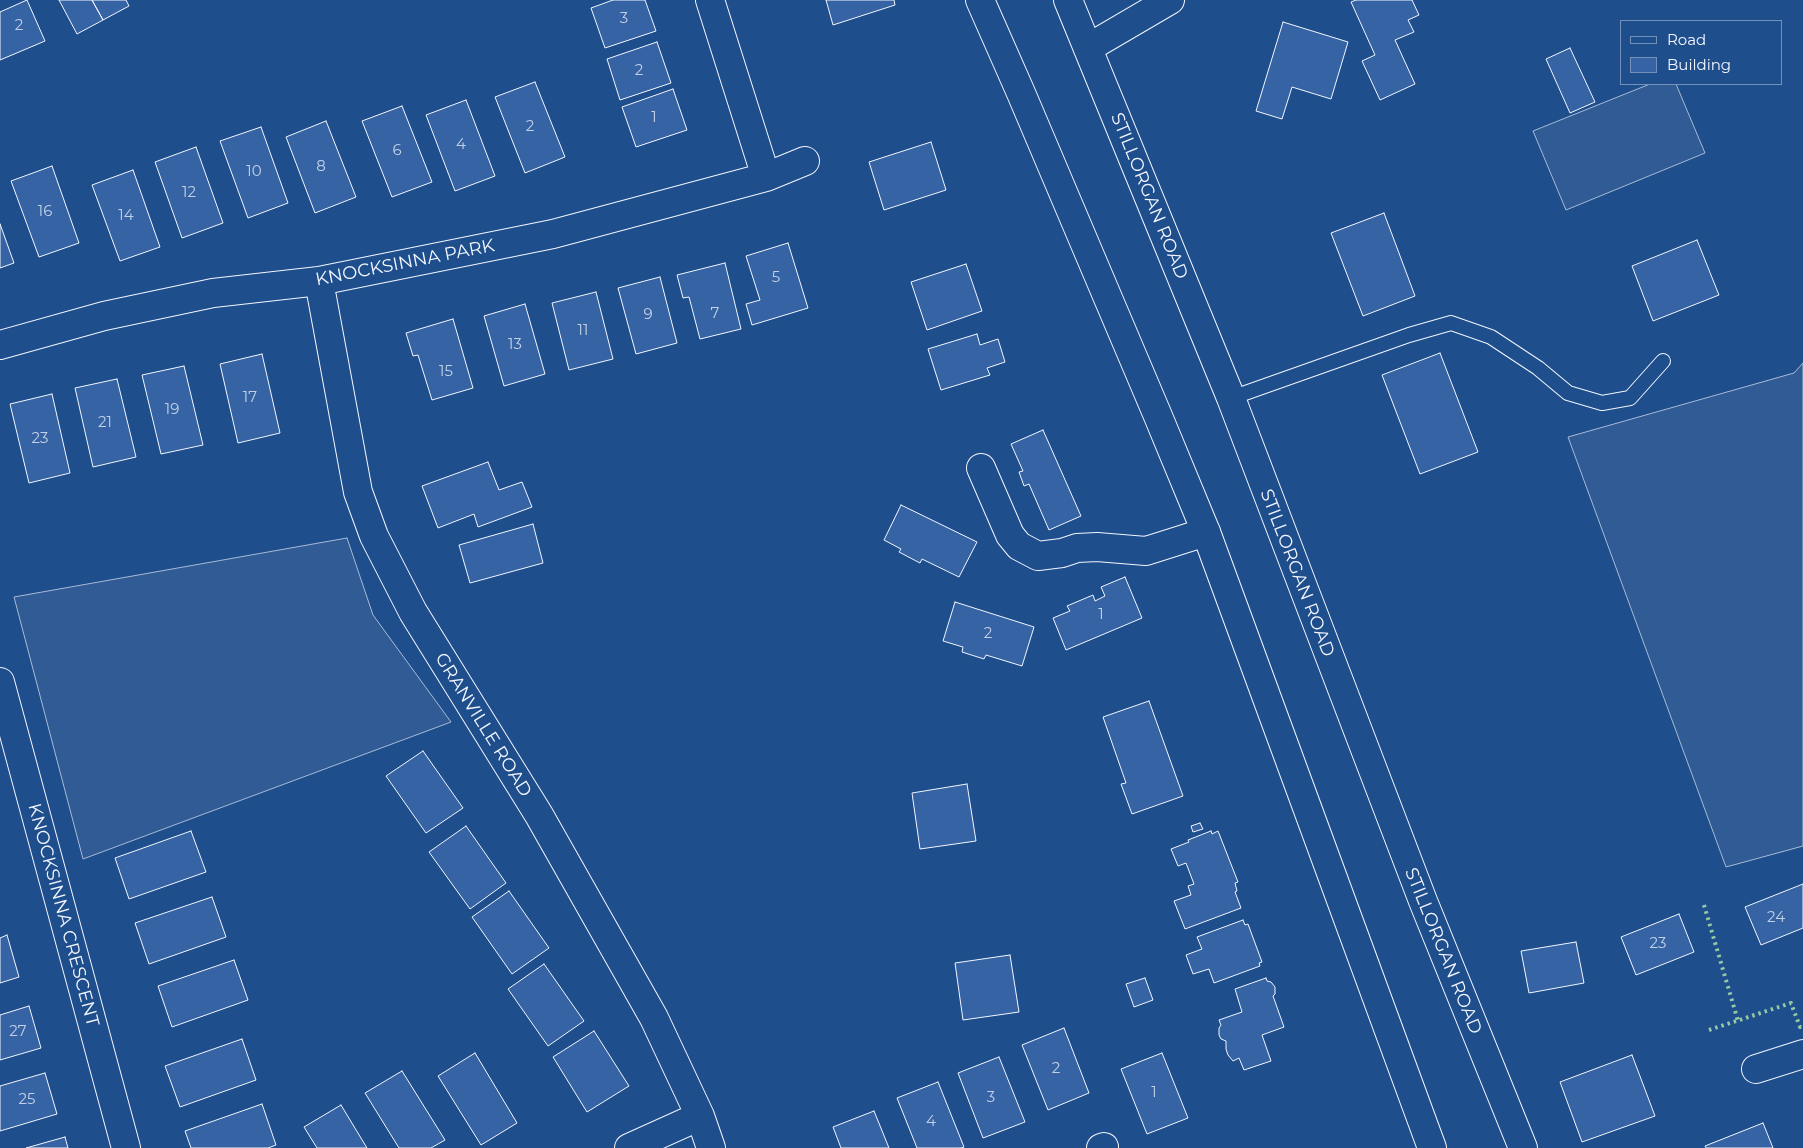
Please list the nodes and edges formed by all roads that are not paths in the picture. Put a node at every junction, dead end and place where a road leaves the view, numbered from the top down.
1 (710, 0) edge
2 (980, 0) edge
3 (1068, 0) edge
4 (1170, 0) edge
5 (1088, 48) junction
6 (805, 161) dead end
7 (766, 177) junction
8 (319, 280) junction
9 (0, 344) edge
10 (1663, 362) dead end
11 (1231, 398) junction
12 (981, 468) dead end
13 (1206, 532) junction
14 (0, 682) edge
15 (1803, 1054) edge
16 (1756, 1069) dead end
17 (700, 1116) junction
18 (126, 1148) edge
19 (629, 1148) edge
20 (711, 1148) edge
21 (1432, 1148) edge
22 (1523, 1148) edge

1 - 7 main road
2 - 13 main road
3 - 5 main road, STILLORGAN ROAD
4 - 5 main road
5 - 11 main road, STILLORGAN ROAD
6 - 7 main road, KNOCKSINNA PARK
7 - 8 main road, KNOCKSINNA PARK
8 - 9 main road, KNOCKSINNA PARK
8 - 17 main road, GRANVILLE ROAD
10 - 11 lane
11 - 22 main road, STILLORGAN ROAD
12 - 13 main road
13 - 21 main road
14 - 18 main road, KNOCKSINNA CRESCENT
15 - 16 main road
17 - 19 main road
17 - 20 main road, GRANVILLE ROAD

